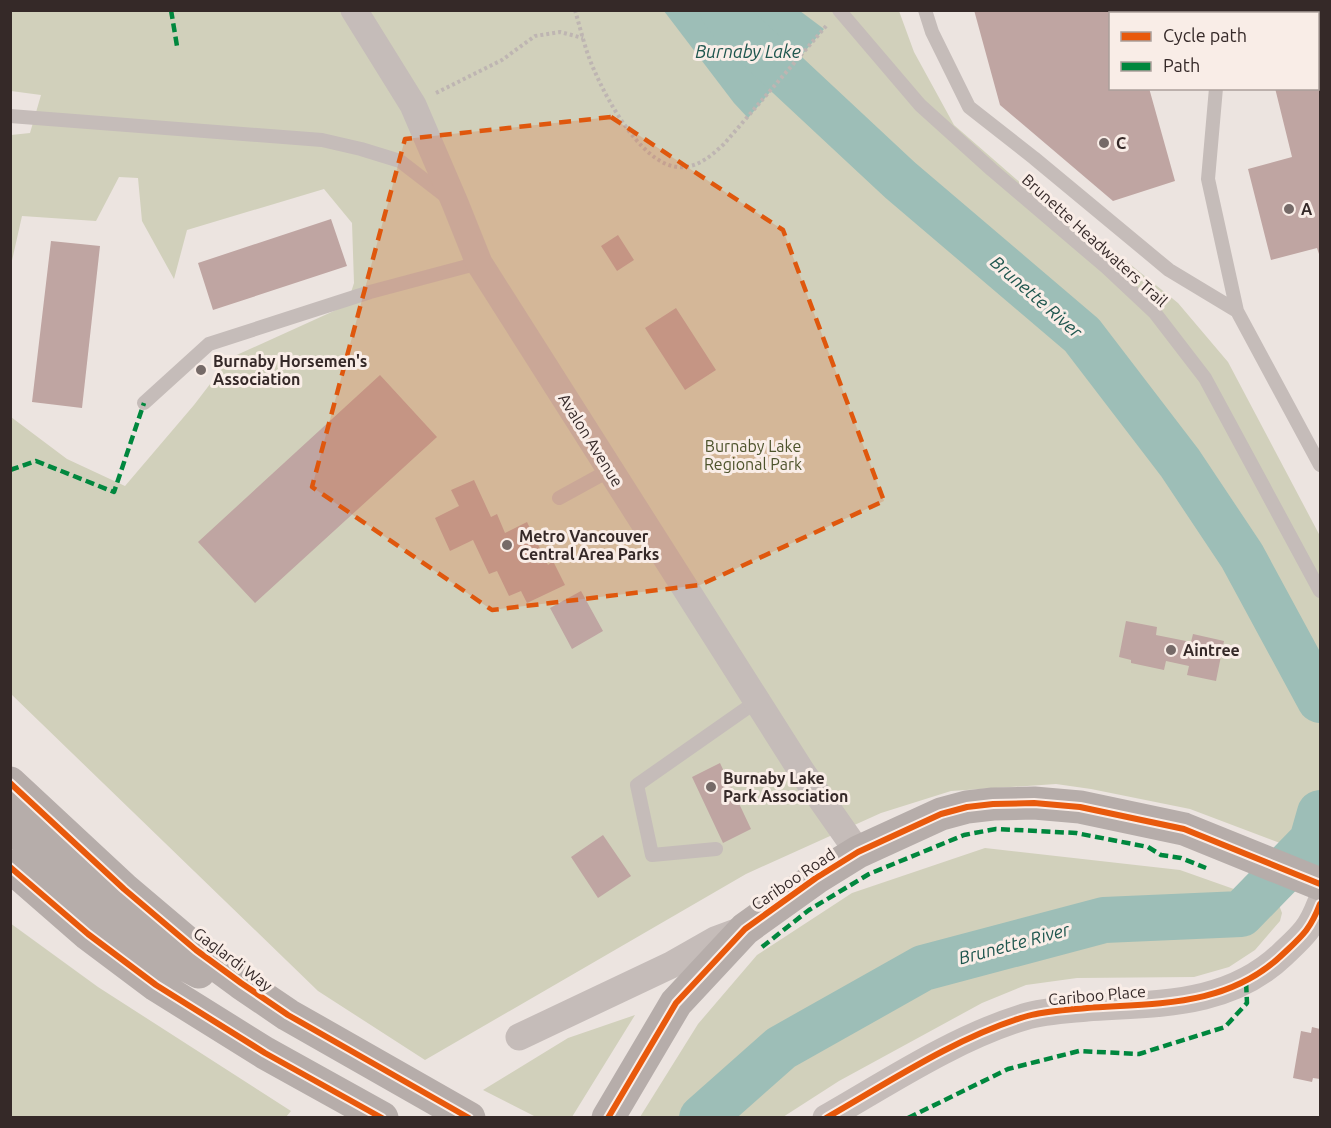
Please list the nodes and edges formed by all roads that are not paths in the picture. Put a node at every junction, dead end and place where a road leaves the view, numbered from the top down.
1 (354, 10) edge
2 (839, 10) edge
3 (925, 10) edge
4 (1216, 90) edge
5 (10, 116) edge
6 (455, 203) junction
7 (479, 263) junction
8 (1237, 310) junction
9 (144, 403) dead end
10 (1320, 465) edge
11 (610, 470) junction
12 (559, 498) dead end
13 (1320, 591) edge
14 (757, 701) junction
15 (10, 783) edge
16 (10, 824) edge
17 (716, 849) dead end
18 (858, 852) junction
19 (11, 866) edge
20 (1311, 880) edge
21 (1320, 904) edge
22 (745, 929) junction
23 (264, 999) junction
24 (519, 1037) dead end
25 (382, 1118) edge
26 (469, 1118) edge
27 (608, 1118) edge
28 (826, 1118) edge

1 - 6 street, Avalon Avenue
2 - 13 lane, Brunette Headwaters Trail
3 - 8 lane
4 - 8 lane
5 - 6 lane
6 - 7 street, Avalon Avenue
7 - 9 lane
7 - 11 street, Avalon Avenue
8 - 10 lane
11 - 12 lane
11 - 14 street, Avalon Avenue
14 - 17 lane
14 - 18 street, Avalon Avenue
15 - 23 main road, Gaglardi Way
16 - 23 main road
18 - 20 main road, Cariboo Road
18 - 22 main road, Cariboo Road
19 - 25 main road
21 - 28 street, Cariboo Place
22 - 24 street
22 - 27 main road, Cariboo Road
23 - 26 main road, Gaglardi Way

